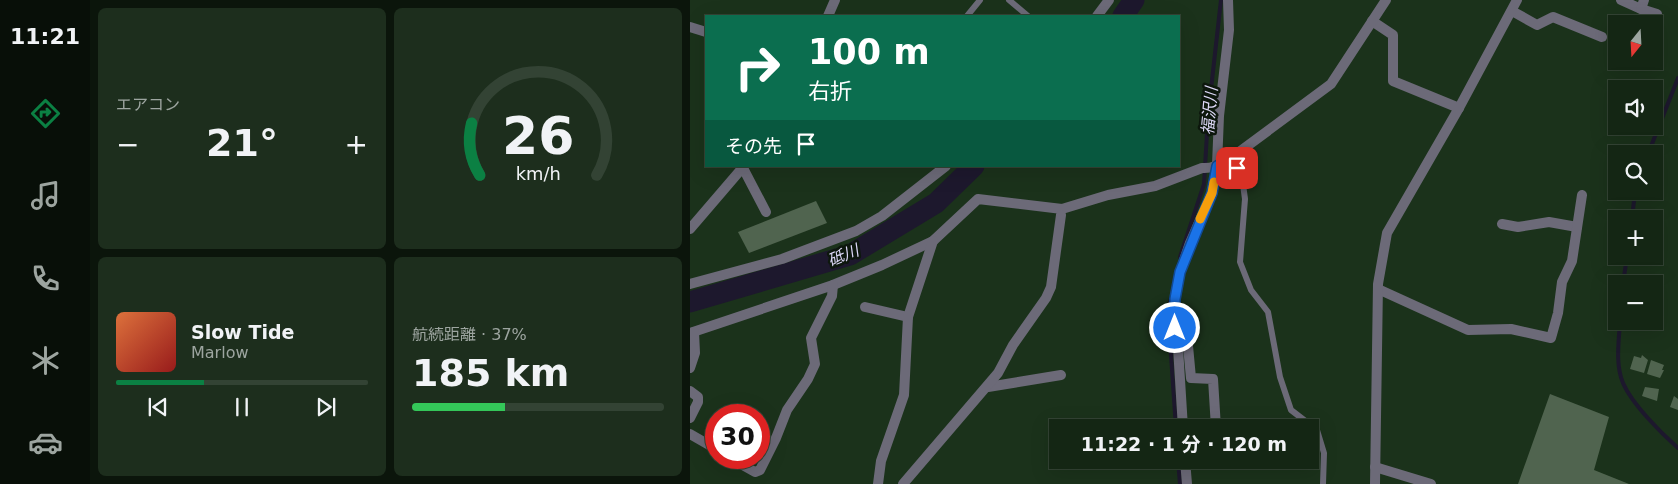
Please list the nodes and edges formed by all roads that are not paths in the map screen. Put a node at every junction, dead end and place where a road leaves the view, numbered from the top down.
1 (836, 0) edge
2 (980, 0) edge
3 (1009, 0) edge
4 (1109, 0) edge
5 (1386, 0) edge
6 (1517, 0) edge
7 (1621, 0) edge
8 (1228, 1) edge
9 (1642, 4) edge
10 (1512, 11) junction
11 (828, 15) edge
12 (967, 15) edge
13 (1027, 15) edge
14 (1098, 15) edge
15 (1657, 15) edge
16 (1372, 21) junction
17 (690, 26) edge
18 (705, 32) edge
19 (1602, 37) dead end
20 (1459, 108) junction
21 (1232, 158) junction
22 (744, 167) edge
23 (945, 167) edge
24 (1209, 168) junction
25 (1582, 195) dead end
26 (766, 212) dead end
27 (1061, 215) dead end
28 (1502, 224) dead end
29 (1577, 228) junction
30 (690, 229) edge
31 (933, 241) junction
32 (690, 284) edge
33 (834, 285) junction
34 (1378, 289) junction
35 (865, 307) dead end
36 (908, 317) junction
37 (692, 333) edge
38 (1176, 337) junction
39 (690, 368) edge
40 (1061, 375) dead end
41 (988, 387) junction
42 (690, 391) edge
43 (690, 418) edge
44 (1182, 419) edge
45 (1215, 419) edge
46 (690, 434) edge
47 (705, 443) edge
48 (770, 450) edge
49 (1375, 467) junction
50 (750, 469) edge
51 (760, 469) edge
52 (1186, 469) edge
53 (878, 484) edge
54 (903, 484) edge
55 (1187, 484) edge
56 (1323, 484) edge
57 (1375, 484) edge
58 (1431, 484) edge

1 - 11 street
2 - 12 lane
3 - 13 lane
4 - 14 street
5 - 16 street
6 - 10 street
7 - 9 street
8 - 24 street
9 - 15 street
10 - 19 street
10 - 20 street
16 - 20 street
16 - 21 street
17 - 18 street
20 - 34 street
21 - 24 street
21 - 56 lane
22 - 26 street
22 - 30 street
23 - 32 street
24 - 31 street
24 - 38 street
25 - 29 street
27 - 41 street
28 - 29 street
29 - 34 street
31 - 33 street
31 - 36 street
33 - 37 street
33 - 48 street
34 - 49 street
35 - 36 street
36 - 53 street
37 - 39 street
38 - 44 street
38 - 45 street
40 - 41 street
41 - 54 street
42 - 43 street
46 - 47 street
49 - 57 street
49 - 58 street
50 - 51 street
52 - 55 street

